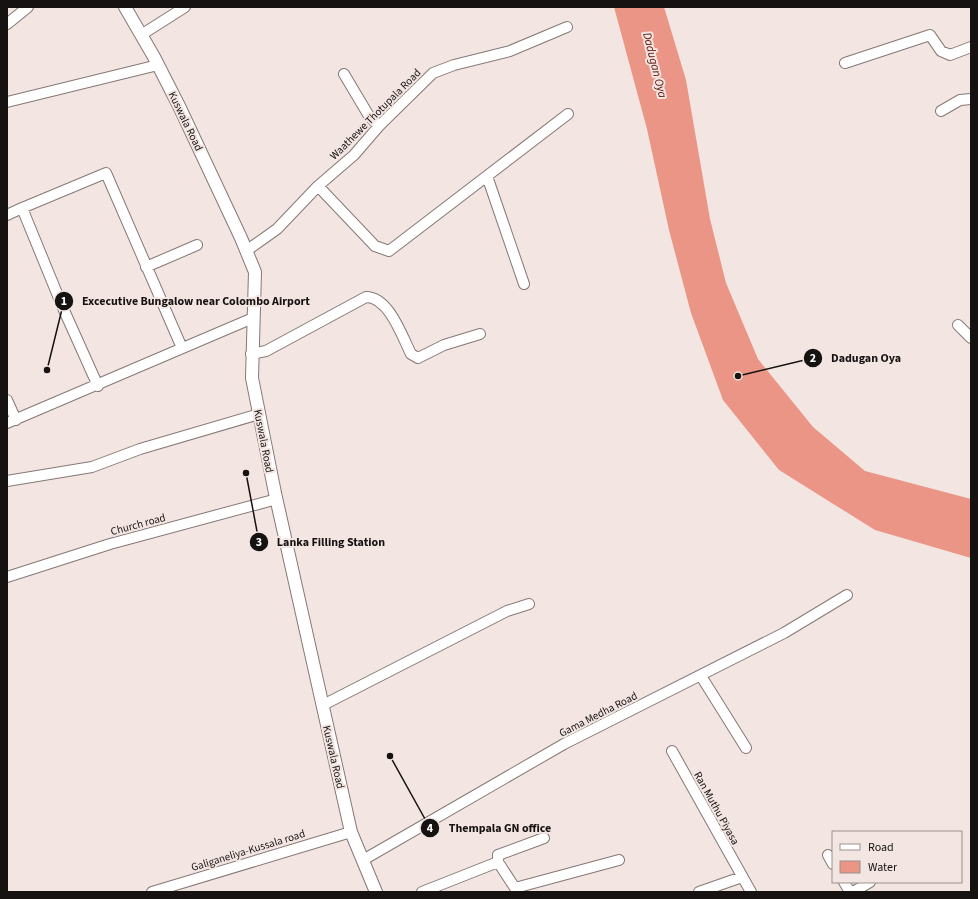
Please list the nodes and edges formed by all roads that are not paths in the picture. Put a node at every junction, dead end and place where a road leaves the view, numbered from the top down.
1 (28, 7) edge
2 (125, 7) edge
3 (185, 7) edge
4 (7, 24) edge
5 (567, 27) dead end
6 (141, 35) junction
7 (971, 47) edge
8 (845, 63) dead end
9 (158, 65) junction
10 (344, 74) dead end
11 (971, 99) edge
12 (7, 102) edge
13 (941, 111) dead end
14 (568, 114) dead end
15 (379, 126) junction
16 (487, 176) junction
17 (318, 186) junction
18 (22, 208) junction
19 (7, 215) edge
20 (197, 245) dead end
21 (246, 251) junction
22 (146, 267) junction
23 (524, 284) dead end
24 (253, 318) junction
25 (958, 325) dead end
26 (480, 334) dead end
27 (971, 338) edge
28 (182, 348) junction
29 (251, 354) junction
30 (98, 386) junction
31 (7, 400) edge
32 (259, 414) junction
33 (11, 422) edge
34 (7, 481) edge
35 (276, 499) junction
36 (7, 577) edge
37 (847, 594) dead end
38 (529, 604) dead end
39 (701, 676) junction
40 (323, 706) junction
41 (746, 748) dead end
42 (672, 751) dead end
43 (351, 832) junction
44 (544, 838) dead end
45 (363, 860) junction
46 (619, 860) dead end
47 (498, 862) junction
48 (742, 877) junction
49 (185, 882) junction
50 (845, 883) edge
51 (868, 883) edge
52 (152, 892) edge
53 (182, 892) edge
54 (376, 892) edge
55 (422, 892) edge
56 (699, 892) edge
57 (751, 892) edge
58 (851, 892) edge

1 - 4 street
2 - 6 street, Kuswala Road
3 - 6 street
5 - 15 street, Waathewe Thotupala Road
6 - 9 street, Kuswala Road
7 - 8 street
9 - 12 street
9 - 21 street, Kuswala Road
10 - 15 street
11 - 13 street
14 - 16 street
15 - 17 street, Waathewe Thotupala Road
16 - 17 street
16 - 23 street
17 - 21 street, Waathewe Thotupala Road
18 - 19 street
18 - 22 street
18 - 30 street
20 - 22 street
21 - 24 street, Kuswala Road
22 - 28 street
24 - 28 street
24 - 29 street, Kuswala Road
25 - 27 street
26 - 29 street
28 - 30 street
29 - 32 street, Kuswala Road
30 - 33 street
31 - 33 street
32 - 34 street
32 - 35 street, Kuswala Road
35 - 36 street, Church road
35 - 40 street, Kuswala Road
37 - 39 street, Gama Medha Road
38 - 40 street
39 - 41 street
39 - 45 street, Gama Medha Road
40 - 43 street, Kuswala Road
42 - 48 street, Ran Muthu Piyasa
43 - 45 street, Kuswala Road
43 - 49 street, Galiganeliya-Kussala road
44 - 47 street
45 - 54 street, Kuswala Road
46 - 47 street
47 - 55 street
48 - 56 street
48 - 57 street, Ran Muthu Piyasa
49 - 52 street, Galiganeliya-Kussala road
49 - 53 street
50 - 58 street
51 - 58 street

